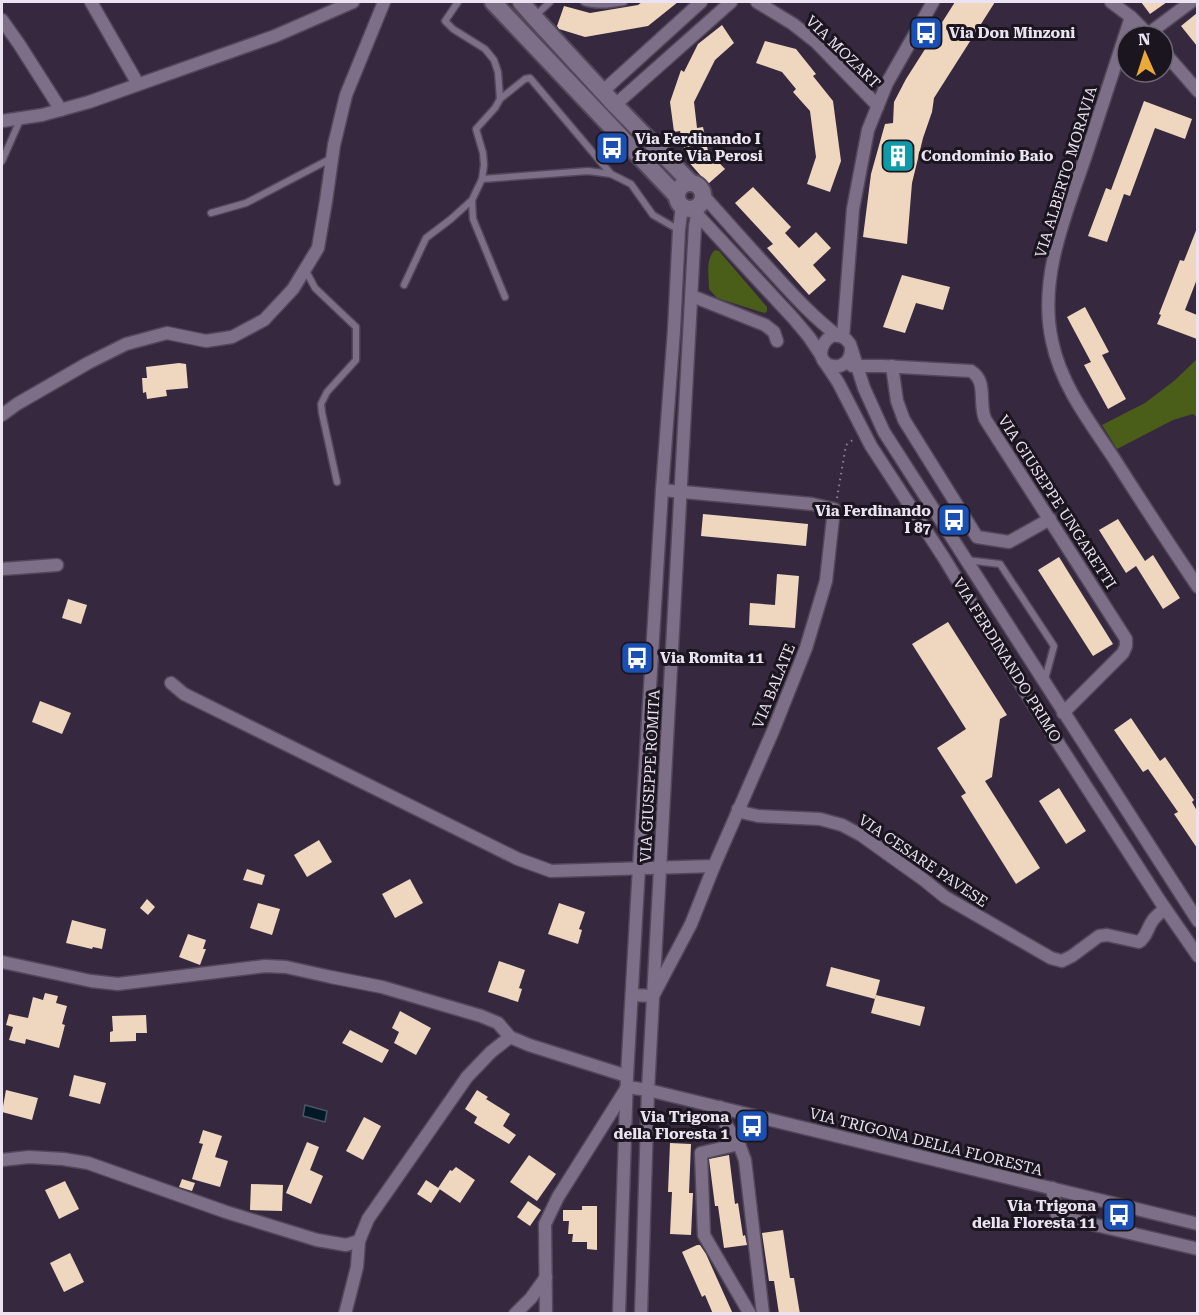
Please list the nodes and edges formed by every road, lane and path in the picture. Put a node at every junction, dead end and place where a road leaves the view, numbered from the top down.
1 (91, 2) edge
2 (353, 2) edge
3 (384, 2) edge
4 (458, 2) edge
5 (493, 2) edge
6 (521, 2) edge
7 (550, 2) edge
8 (584, 2) edge
9 (624, 2) edge
10 (701, 2) edge
11 (731, 2) edge
12 (757, 2) edge
13 (933, 2) edge
14 (1111, 2) edge
15 (1191, 2) edge
16 (534, 17) junction
17 (1131, 17) junction
18 (2, 20) edge
19 (1138, 24) edge
20 (1163, 24) edge
21 (1175, 65) edge
22 (138, 84) junction
23 (603, 91) junction
24 (1197, 91) edge
25 (500, 99) junction
26 (615, 105) junction
27 (878, 106) junction
28 (61, 110) junction
29 (21, 118) junction
30 (2, 121) edge
31 (332, 158) junction
32 (2, 162) edge
33 (611, 174) junction
34 (482, 178) junction
35 (472, 200) junction
36 (691, 201) junction
37 (211, 213) dead end
38 (679, 230) junction
39 (722, 240) junction
40 (305, 269) junction
41 (693, 270) junction
42 (404, 285) dead end
43 (692, 296) junction
44 (505, 297) dead end
45 (674, 330) junction
46 (690, 331) junction
47 (777, 341) dead end
48 (845, 342) junction
49 (822, 358) junction
50 (841, 366) junction
51 (858, 366) junction
52 (887, 366) junction
53 (2, 415) edge
54 (863, 431) junction
55 (337, 482) dead end
56 (662, 490) junction
57 (681, 492) junction
58 (834, 508) junction
59 (1050, 519) junction
60 (944, 527) junction
61 (930, 536) junction
62 (961, 554) junction
63 (944, 558) junction
64 (57, 565) dead end
65 (658, 565) junction
66 (676, 567) junction
67 (2, 569) edge
68 (1197, 587) edge
69 (1044, 682) junction
70 (171, 683) dead end
71 (1026, 693) junction
72 (1063, 713) junction
73 (1072, 727) junction
74 (1054, 738) junction
75 (738, 809) junction
76 (714, 866) junction
77 (660, 868) junction
78 (639, 869) junction
79 (1177, 889) junction
80 (1193, 904) edge
81 (1166, 910) junction
82 (1197, 921) edge
83 (1197, 956) edge
84 (2, 962) edge
85 (632, 995) junction
86 (653, 996) junction
87 (510, 1037) junction
88 (627, 1082) junction
89 (648, 1090) junction
90 (720, 1107) junction
91 (739, 1144) junction
92 (2, 1160) edge
93 (1052, 1188) junction
94 (1197, 1224) edge
95 (359, 1241) junction
96 (1197, 1249) edge
97 (546, 1277) junction
98 (345, 1314) edge
99 (515, 1314) edge
100 (546, 1314) edge
101 (620, 1314) edge
102 (641, 1314) edge
103 (750, 1314) edge
104 (763, 1314) edge

1 - 22 street
2 - 22 street
3 - 31 street
4 - 25 lane
5 - 36 street, VIA FERDINANDO PRIMO
6 - 16 street, VIA FERDINANDO PRIMO
7 - 16 lane
8 - 9 lane
10 - 23 street
11 - 26 street
12 - 27 street, VIA MOZART
13 - 27 street
14 - 17 street
15 - 20 street
16 - 23 street, VIA FERDINANDO PRIMO
17 - 19 street
17 - 68 street, VIA ALBERTO MORAVIA
18 - 28 street
21 - 24 street
22 - 28 street
23 - 26 street, VIA FERDINANDO PRIMO
25 - 33 lane
25 - 34 lane
26 - 36 street, VIA FERDINANDO PRIMO
27 - 48 street
28 - 29 street
29 - 30 street
29 - 32 lane
31 - 37 lane
31 - 40 street
33 - 34 lane
33 - 38 lane
34 - 35 lane
35 - 42 lane
35 - 44 lane
36 - 38 street, VIA GIUSEPPE ROMITA
36 - 39 street, VIA FERDINANDO PRIMO
36 - 41 street, VIA GIUSEPPE ROMITA
36 - 48 street, VIA FERDINANDO PRIMO
38 - 45 street, VIA GIUSEPPE ROMITA
39 - 41 street
39 - 49 street, VIA FERDINANDO PRIMO
40 - 53 street
40 - 55 lane
41 - 43 street, VIA GIUSEPPE ROMITA
43 - 46 street, VIA GIUSEPPE ROMITA
43 - 47 street
45 - 46 street
45 - 56 street, VIA GIUSEPPE ROMITA
46 - 57 street, VIA GIUSEPPE ROMITA
48 - 49 street
48 - 50 street
48 - 51 street, VIA FERDINANDO PRIMO
48 - 52 street
49 - 50 street
49 - 54 street, VIA FERDINANDO PRIMO
50 - 51 street
51 - 52 street
51 - 60 street, VIA FERDINANDO PRIMO
52 - 59 street, VIA GIUSEPPE UNGARETTI
52 - 59 street
54 - 58 path
54 - 61 street, VIA FERDINANDO PRIMO
56 - 57 street
56 - 65 street, VIA GIUSEPPE ROMITA
57 - 58 street
57 - 66 street, VIA GIUSEPPE ROMITA
58 - 75 street, VIA BALATE
59 - 72 street, VIA GIUSEPPE UNGARETTI
60 - 61 street
60 - 62 street, VIA FERDINANDO PRIMO
61 - 63 street, VIA FERDINANDO PRIMO
62 - 63 street
62 - 69 street, VIA FERDINANDO PRIMO
62 - 69 lane
63 - 71 street, VIA FERDINANDO PRIMO
64 - 67 street
65 - 66 street
65 - 78 street, VIA GIUSEPPE ROMITA
66 - 77 street, VIA GIUSEPPE ROMITA
69 - 71 street
69 - 72 street, VIA FERDINANDO PRIMO
70 - 78 street
71 - 74 street, VIA FERDINANDO PRIMO
72 - 73 street, VIA FERDINANDO PRIMO
73 - 74 street
73 - 79 street, VIA FERDINANDO PRIMO
74 - 81 street, VIA FERDINANDO PRIMO
75 - 76 street, VIA BALATE
75 - 81 street, VIA CESARE PAVESE
76 - 77 street
76 - 86 street, VIA BALATE
77 - 78 street
77 - 86 street, VIA GIUSEPPE ROMITA
78 - 85 street, VIA GIUSEPPE ROMITA
79 - 80 street, VIA FERDINANDO PRIMO
79 - 81 street
80 - 81 street
80 - 82 street, VIA FERDINANDO PRIMO
81 - 83 street, VIA FERDINANDO PRIMO
84 - 87 street, VIA TRIGONA DELLA FLORESTA
85 - 86 street
85 - 88 street, VIA GIUSEPPE ROMITA
86 - 89 street, VIA GIUSEPPE ROMITA
87 - 88 street, VIA TRIGONA DELLA FLORESTA
87 - 95 street
88 - 89 street, VIA TRIGONA DELLA FLORESTA
88 - 97 street
88 - 101 street, VIA GIUSEPPE ROMITA
89 - 90 street, VIA TRIGONA DELLA FLORESTA
89 - 102 street, VIA GIUSEPPE ROMITA
90 - 91 street
90 - 93 street, VIA TRIGONA DELLA FLORESTA
91 - 103 street
91 - 104 street
92 - 95 street
93 - 94 street, VIA TRIGONA DELLA FLORESTA
93 - 96 street
95 - 98 street
97 - 99 street
97 - 100 street

